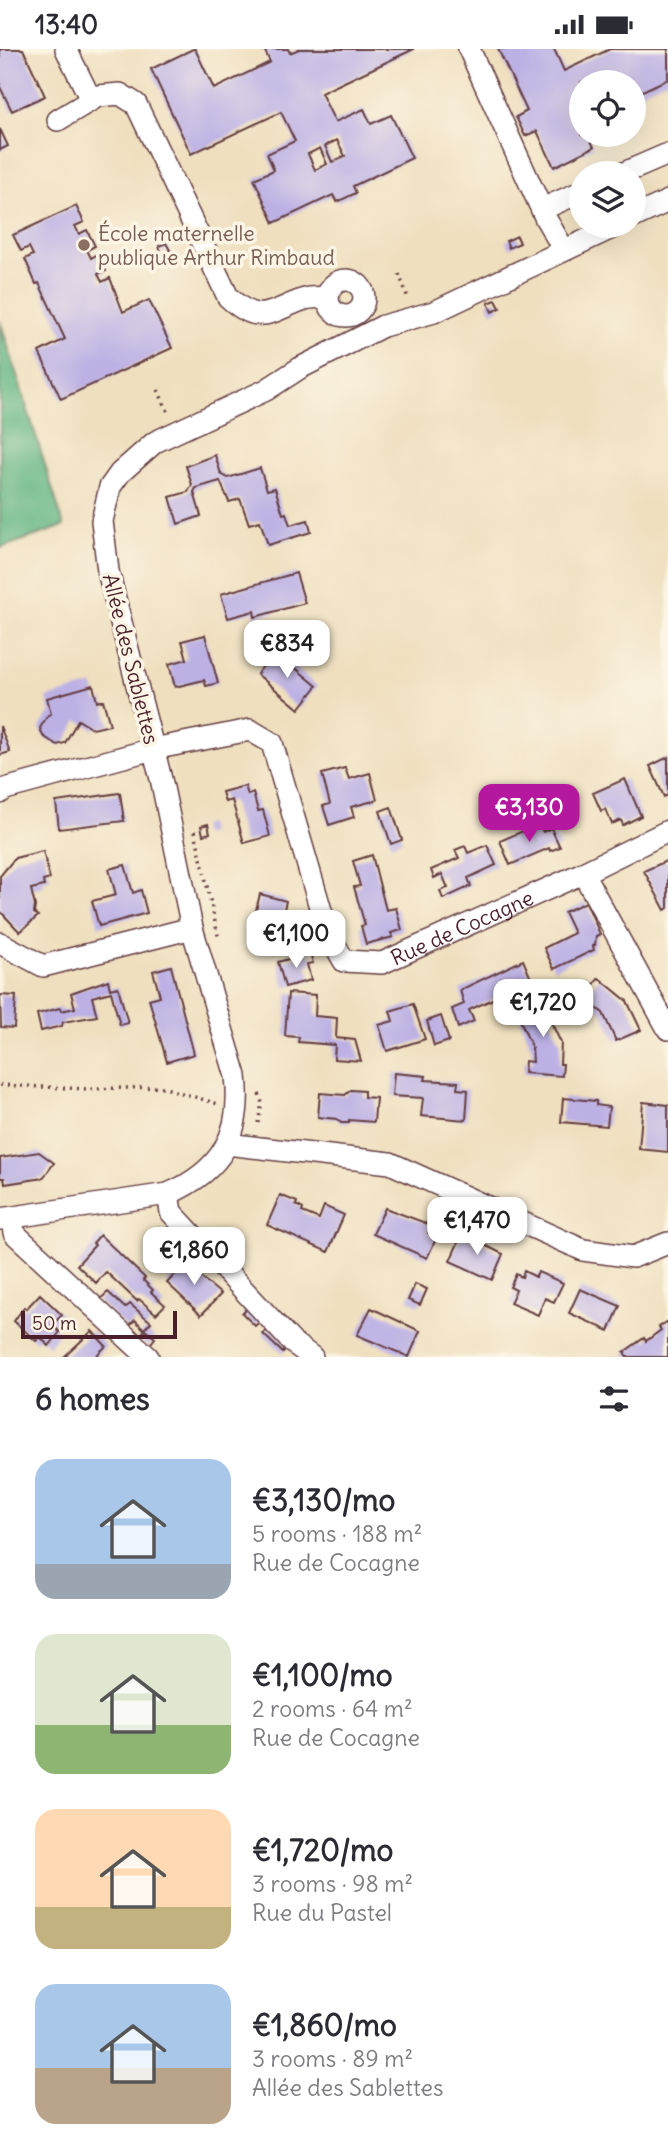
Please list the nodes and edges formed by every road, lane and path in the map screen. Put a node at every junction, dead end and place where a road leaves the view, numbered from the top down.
1 (65, 49) edge
2 (469, 49) edge
3 (92, 100) junction
4 (58, 120) dead end
5 (668, 154) edge
6 (646, 164) edge
7 (569, 197) edge
8 (668, 201) edge
9 (542, 209) junction
10 (646, 211) edge
11 (590, 238) edge
12 (564, 250) junction
13 (399, 274) dead end
14 (363, 305) junction
15 (333, 306) junction
16 (412, 317) junction
17 (383, 326) junction
18 (346, 345) junction
19 (158, 390) dead end
20 (177, 431) junction
21 (153, 749) junction
22 (0, 793) edge
23 (668, 831) edge
24 (583, 873) junction
25 (192, 929) junction
26 (0, 943) edge
27 (668, 1029) edge
28 (0, 1085) edge
29 (236, 1112) junction
30 (227, 1144) junction
31 (168, 1194) junction
32 (6, 1218) edge
33 (668, 1243) edge
34 (148, 1357) edge
35 (312, 1357) edge

1 - 3 street
2 - 9 street
3 - 4 street
3 - 15 street
5 - 6 street
7 - 9 street
8 - 10 street
9 - 12 street
11 - 12 street, Allée des Sablettes
12 - 16 street, Allée des Sablettes
13 - 16 path
14 - 15 street
14 - 15 street
14 - 17 street
15 - 18 street
16 - 17 street, Allée des Sablettes
17 - 18 street, Allée des Sablettes
18 - 20 street, Allée des Sablettes
19 - 20 path
20 - 21 street, Allée des Sablettes
21 - 22 street
21 - 24 street, Rue de Cocagne
21 - 25 street, Allée des Sablettes
23 - 24 street, Rue de Cocagne
24 - 27 street
25 - 26 street
25 - 29 street, Allée des Sablettes
28 - 29 path
29 - 30 street, Allée des Sablettes
30 - 31 street, Allée des Sablettes
30 - 33 street
31 - 32 street, Allée des Sablettes
31 - 35 street
32 - 34 street

